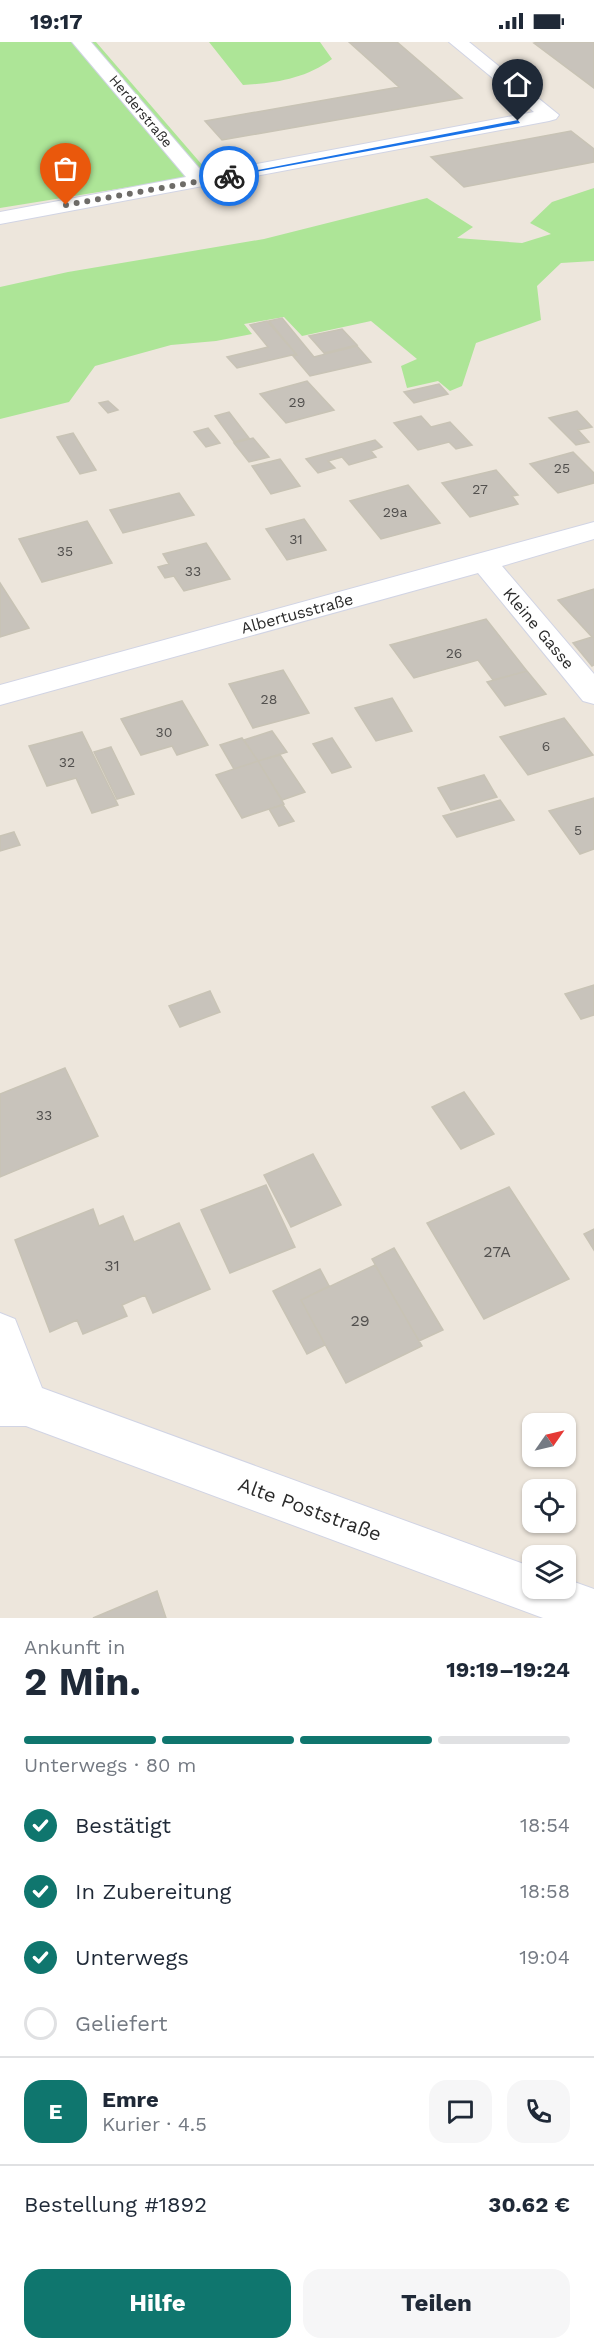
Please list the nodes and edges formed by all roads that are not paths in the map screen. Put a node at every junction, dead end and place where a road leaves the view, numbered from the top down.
1 (81, 42) edge
2 (458, 42) edge
3 (200, 181) junction
4 (0, 218) edge
5 (594, 530) edge
6 (484, 562) junction
7 (594, 694) edge
8 (0, 695) edge
9 (0, 1333) edge
10 (13, 1404) edge
11 (594, 1613) edge

1 - 3 street, Herderstraße
2 - 3 street
3 - 4 street
5 - 6 street, Albertusstraße
6 - 7 street, Kleine Gasse
6 - 8 street, Albertusstraße
9 - 10 street, Alte Poststraße
10 - 11 street, Alte Poststraße

